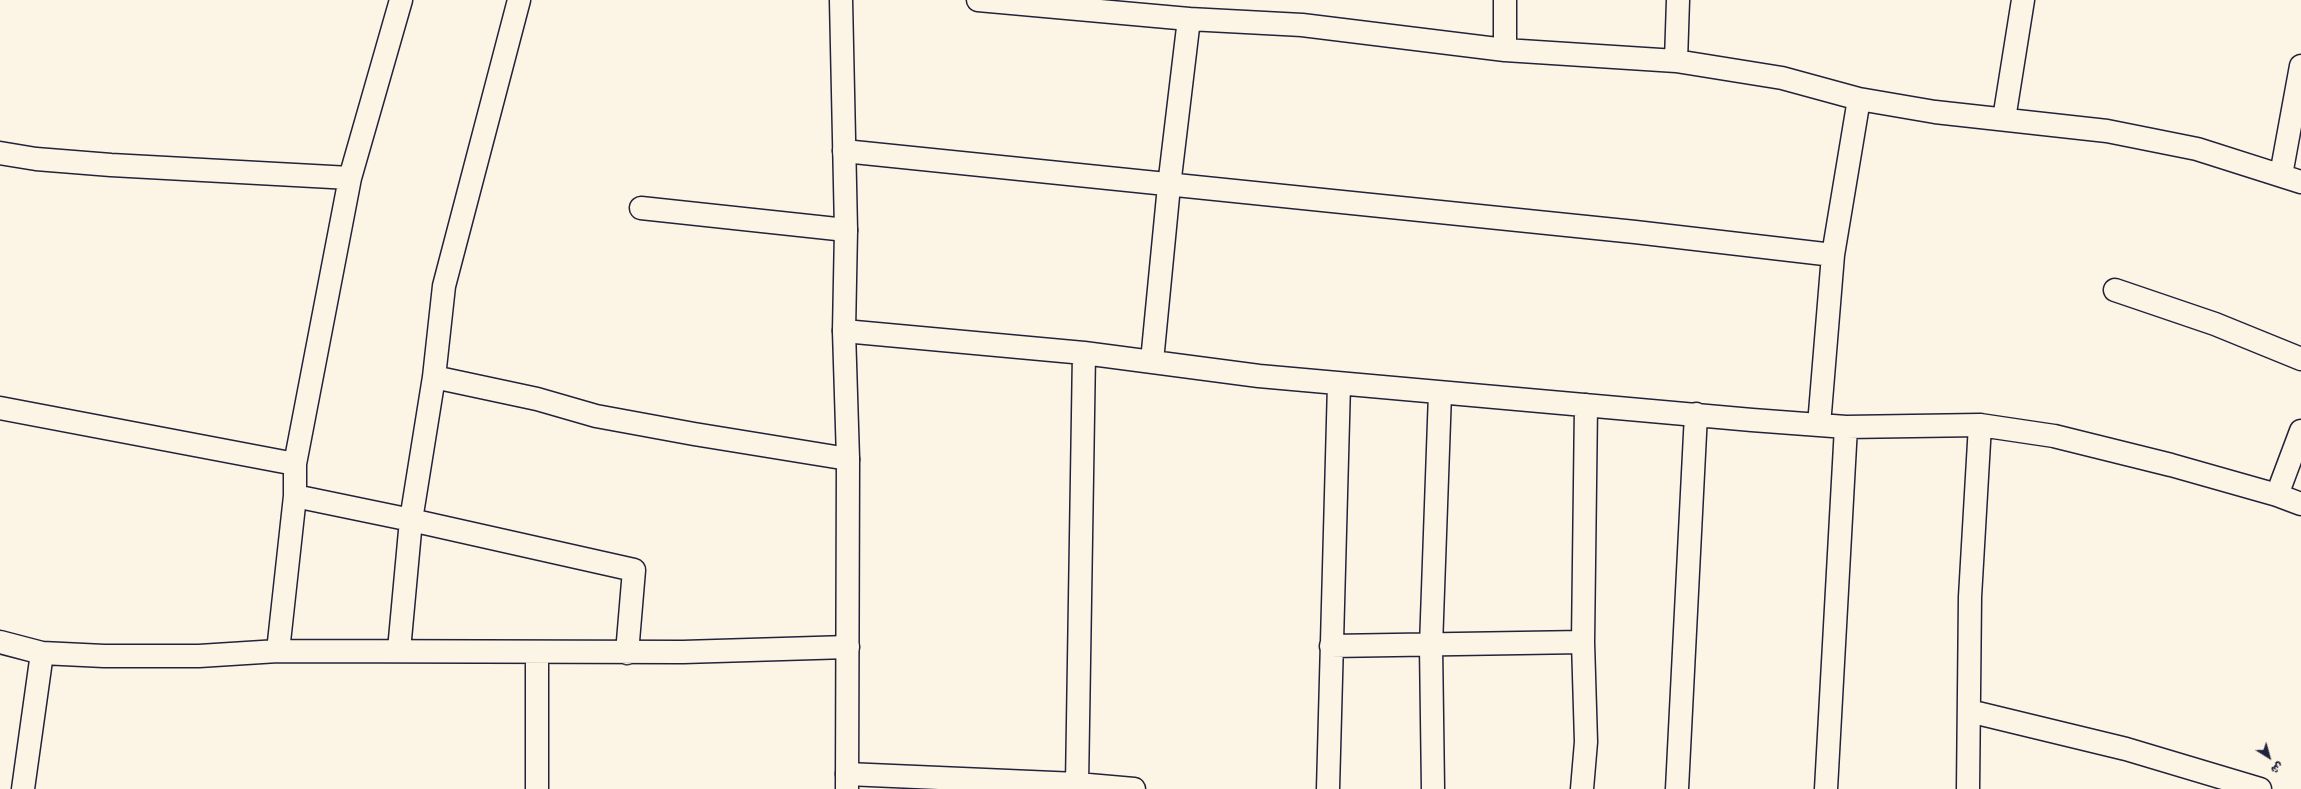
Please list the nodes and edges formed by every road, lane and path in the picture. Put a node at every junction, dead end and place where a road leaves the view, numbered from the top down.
1 (402, 0) edge
2 (519, 0) edge
3 (841, 0) edge
4 (978, 0) edge
5 (1505, 0) edge
6 (1678, 0) edge
7 (2023, 0) edge
8 (1167, 8) edge
9 (1189, 19) junction
10 (1505, 50) junction
11 (1676, 61) junction
12 (2301, 66) edge
13 (1859, 99) junction
14 (2004, 120) junction
15 (844, 151) junction
16 (0, 153) edge
17 (2281, 176) junction
18 (350, 178) junction
19 (2301, 182) edge
20 (1169, 186) junction
21 (641, 208) dead end
22 (846, 230) junction
23 (1833, 255) junction
24 (2115, 290) dead end
25 (844, 331) junction
26 (1084, 353) junction
27 (2301, 359) edge
28 (1152, 361) junction
29 (434, 377) junction
30 (1339, 384) junction
31 (1440, 393) junction
32 (1586, 405) junction
33 (0, 408) edge
34 (1696, 414) junction
35 (1819, 425) junction
36 (1980, 425) junction
37 (1846, 427) junction
38 (2301, 431) edge
39 (848, 458) junction
40 (295, 464) junction
41 (2277, 495) junction
42 (294, 496) junction
43 (2301, 504) edge
44 (411, 520) junction
45 (0, 642) edge
46 (1583, 642) junction
47 (1331, 646) junction
48 (1431, 646) junction
49 (848, 647) junction
50 (399, 650) junction
51 (278, 651) junction
52 (42, 653) junction
53 (537, 653) junction
54 (627, 653) junction
55 (1970, 711) junction
56 (847, 782) edge
57 (1077, 784) junction
58 (23, 789) edge
59 (537, 789) edge
60 (1134, 789) edge
61 (1328, 789) edge
62 (1433, 789) edge
63 (1582, 789) edge
64 (1677, 789) edge
65 (1826, 789) edge
66 (1968, 789) edge
67 (2260, 789) edge

1 - 18 street
2 - 29 street
3 - 15 street
4 - 8 street
5 - 10 street
6 - 11 street
7 - 14 street
8 - 9 street
9 - 10 street
9 - 20 street
10 - 11 street
11 - 13 street
12 - 17 street
13 - 14 street
13 - 23 street
14 - 17 street
15 - 20 street
15 - 22 street
16 - 18 street
17 - 19 street
18 - 40 street
20 - 23 street
20 - 28 street
21 - 22 street
22 - 25 street
23 - 35 street
24 - 27 street
25 - 26 street
25 - 39 street
26 - 28 street
26 - 57 street
28 - 30 street
29 - 39 street
29 - 44 street
30 - 31 street
30 - 47 street
31 - 32 street
31 - 48 street
32 - 34 street
32 - 46 street
33 - 40 street
34 - 35 street
34 - 64 street
35 - 37 street
36 - 37 street
36 - 41 street
36 - 55 street
37 - 65 street
38 - 41 street
39 - 49 street
40 - 42 street
41 - 43 street
42 - 44 street
42 - 51 street
44 - 50 street
44 - 54 street
45 - 52 street
46 - 48 street
46 - 63 street
47 - 48 street
47 - 61 street
48 - 62 street
49 - 54 street
49 - 56 street
50 - 51 street
50 - 53 street
51 - 52 street
52 - 58 street
53 - 54 street
53 - 59 street
55 - 66 street
55 - 67 street
56 - 57 street
57 - 60 street

